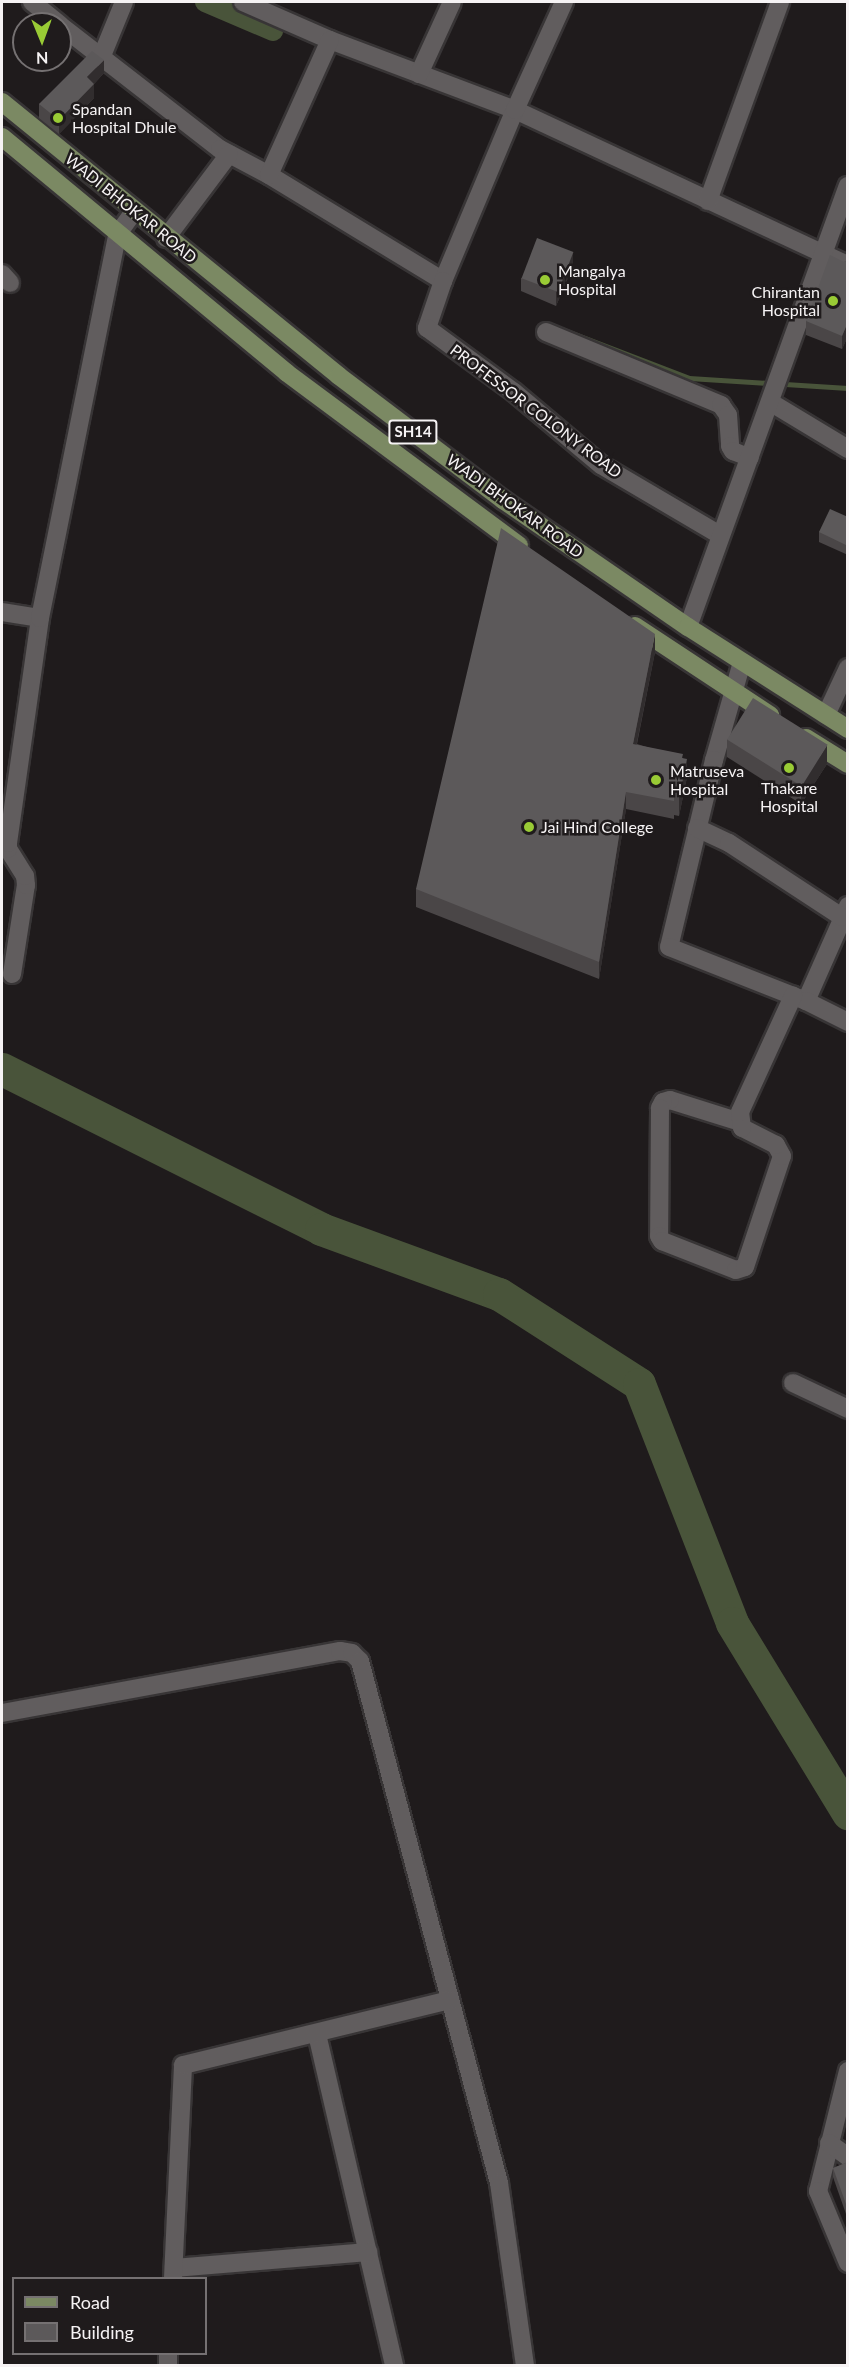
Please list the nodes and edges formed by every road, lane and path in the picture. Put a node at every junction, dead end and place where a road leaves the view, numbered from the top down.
1 (32, 2) edge
2 (124, 2) edge
3 (243, 2) edge
4 (452, 2) edge
5 (564, 2) edge
6 (780, 2) edge
7 (45, 12) edge
8 (72, 34) edge
9 (330, 40) junction
10 (100, 58) junction
11 (419, 74) junction
12 (2, 102) edge
13 (515, 110) junction
14 (2, 137) edge
15 (230, 154) junction
16 (269, 175) junction
17 (848, 186) edge
18 (708, 201) junction
19 (134, 212) junction
20 (117, 235) junction
21 (166, 238) junction
22 (823, 255) junction
23 (848, 264) edge
24 (443, 281) junction
25 (546, 332) dead end
26 (307, 350) junction
27 (287, 373) junction
28 (772, 398) junction
29 (848, 449) edge
30 (750, 458) junction
31 (720, 536) junction
32 (532, 554) edge
33 (2, 612) edge
34 (620, 615) edge
35 (40, 618) junction
36 (688, 627) junction
37 (742, 662) junction
38 (848, 668) edge
39 (733, 692) junction
40 (826, 715) junction
41 (848, 729) edge
42 (848, 764) edge
43 (698, 828) junction
44 (845, 911) edge
45 (12, 974) dead end
46 (800, 998) junction
47 (848, 1022) edge
48 (740, 1122) junction
49 (793, 1383) dead end
50 (848, 1409) edge
51 (2, 1713) edge
52 (450, 2001) junction
53 (317, 2034) junction
54 (848, 2071) edge
55 (829, 2143) junction
56 (848, 2157) edge
57 (368, 2252) junction
58 (848, 2263) edge
59 (174, 2273) edge
60 (394, 2366) edge
61 (525, 2366) edge

1 - 7 street
2 - 10 street
3 - 9 street
4 - 11 street
5 - 13 street
6 - 18 street
8 - 10 street
9 - 11 street
9 - 16 street
10 - 15 street
11 - 13 street
12 - 19 main road, WADI BHOKAR ROAD / SH14
13 - 18 street
13 - 24 street
14 - 20 main road, WADI BHOKAR ROAD / SH14
15 - 16 street
15 - 21 street
16 - 24 street
17 - 22 street
18 - 22 street
19 - 20 street
19 - 21 main road, WADI BHOKAR ROAD / SH14
20 - 27 main road, WADI BHOKAR ROAD / SH14
20 - 35 street
21 - 26 main road, WADI BHOKAR ROAD / SH14
22 - 23 street
22 - 28 street
24 - 31 street, PROFESSOR COLONY ROAD
25 - 30 street
26 - 27 main road
26 - 36 main road, WADI BHOKAR ROAD / SH14
27 - 32 main road, WADI BHOKAR ROAD / SH14
28 - 29 street
28 - 30 street
30 - 31 street
31 - 36 street
33 - 35 street
34 - 39 main road
35 - 45 street
36 - 37 main road, WADI BHOKAR ROAD / SH14
37 - 39 street
37 - 40 main road, WADI BHOKAR ROAD / SH14
38 - 40 street
39 - 42 main road
39 - 43 street
40 - 41 main road, WADI BHOKAR ROAD / SH14
43 - 44 street
43 - 46 street
44 - 46 street
46 - 47 street
46 - 48 street
48 - 48 street
49 - 50 street
51 - 52 street
52 - 53 street
52 - 61 street
53 - 57 street
53 - 59 street
54 - 55 street
55 - 56 street
55 - 58 street
57 - 59 street
57 - 60 street

